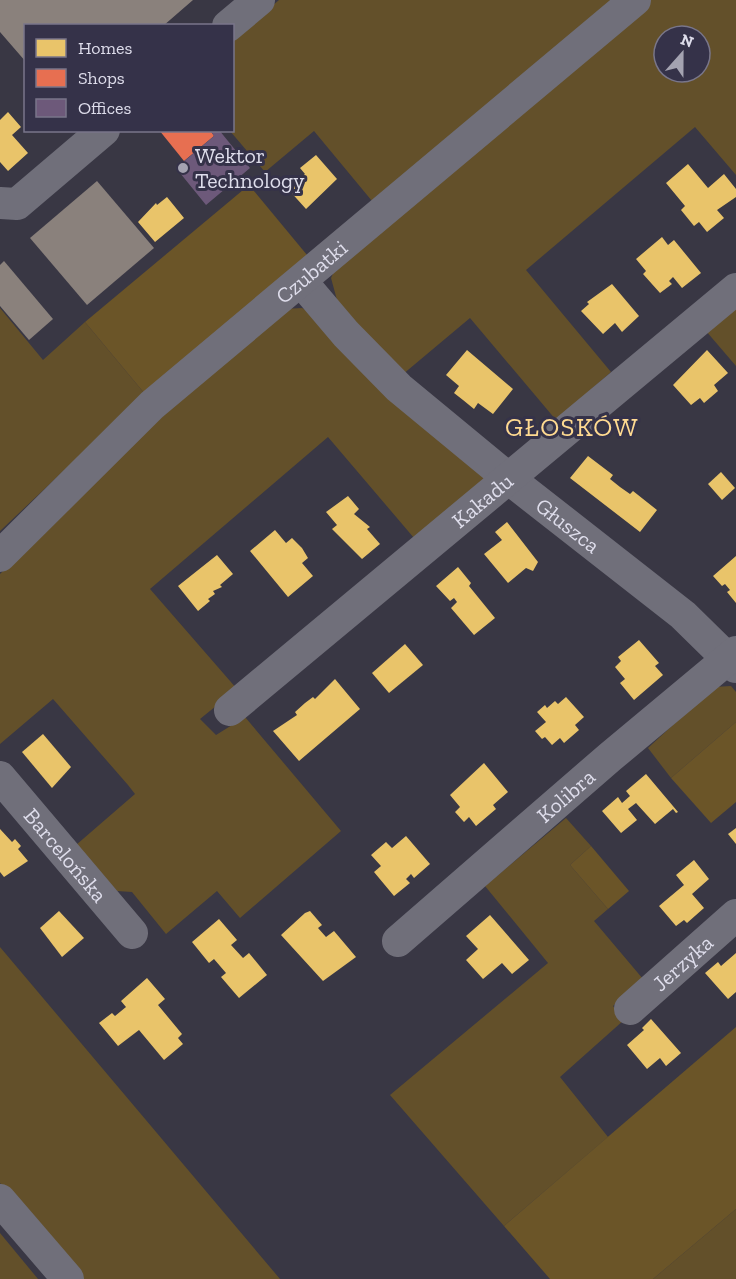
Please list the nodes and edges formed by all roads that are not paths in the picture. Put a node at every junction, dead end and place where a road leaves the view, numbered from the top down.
1 (259, 0) edge
2 (635, 0) edge
3 (230, 24) edge
4 (102, 132) edge
5 (0, 202) edge
6 (301, 280) junction
7 (736, 289) edge
8 (508, 478) junction
9 (0, 556) edge
10 (734, 659) edge
11 (230, 710) dead end
12 (0, 777) edge
13 (736, 915) edge
14 (132, 933) dead end
15 (398, 941) dead end
16 (630, 1009) dead end
17 (0, 1200) edge
18 (68, 1279) edge

1 - 3 street
2 - 6 street, Czubatki
4 - 5 street
6 - 8 street, Głuszca
6 - 9 street, Czubatki
7 - 8 street, Kakadu
8 - 10 street, Głuszca
8 - 11 street, Kakadu
10 - 15 street, Kolibra
12 - 14 street, Barcelońska
13 - 16 street, Jerzyka
17 - 18 street

